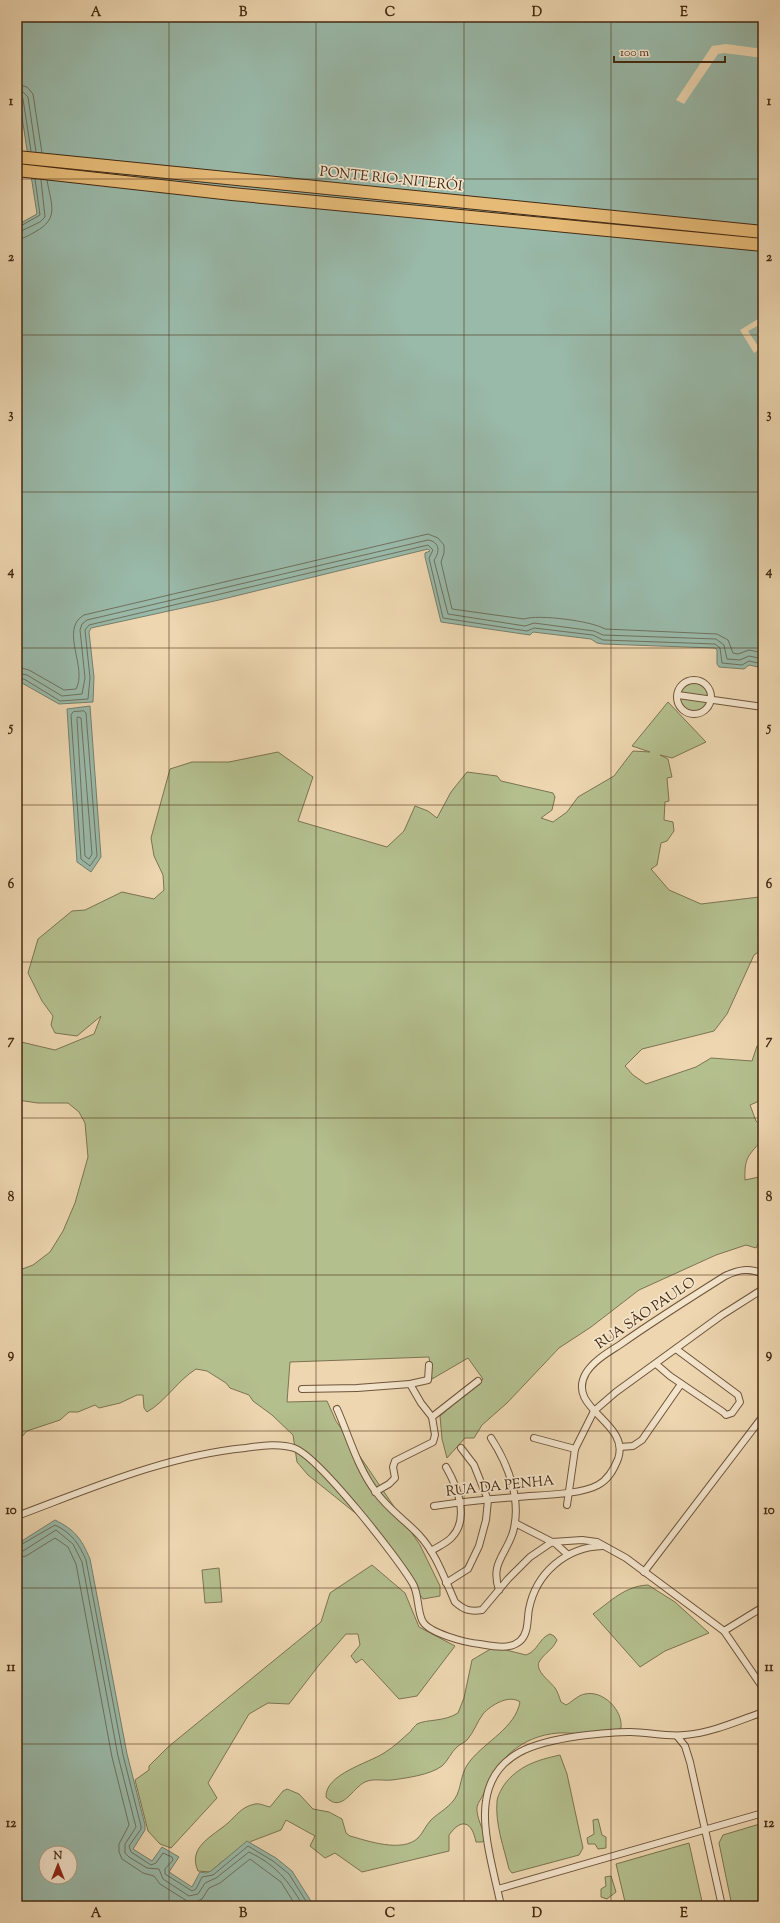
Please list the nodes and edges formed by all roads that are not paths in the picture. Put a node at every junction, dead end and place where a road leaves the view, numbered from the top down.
1 (17, 156) edge
2 (17, 170) edge
3 (763, 232) edge
4 (763, 245) edge
5 (678, 695) junction
6 (711, 699) junction
7 (763, 706) edge
8 (763, 1274) edge
9 (763, 1289) edge
10 (676, 1349) junction
11 (656, 1364) junction
12 (429, 1365) dead end
13 (478, 1381) dead end
14 (410, 1384) junction
15 (681, 1384) junction
16 (302, 1389) dead end
17 (337, 1409) dead end
18 (594, 1411) junction
19 (763, 1416) edge
20 (432, 1417) junction
21 (491, 1438) dead end
22 (534, 1438) dead end
23 (620, 1447) junction
24 (461, 1448) dead end
25 (575, 1449) junction
26 (446, 1467) dead end
27 (375, 1492) junction
28 (570, 1492) junction
29 (514, 1497) junction
30 (488, 1500) junction
31 (460, 1502) junction
32 (434, 1506) dead end
33 (567, 1506) dead end
34 (17, 1516) edge
35 (515, 1523) junction
36 (552, 1542) junction
37 (603, 1546) junction
38 (430, 1551) junction
39 (567, 1554) junction
40 (644, 1572) junction
41 (446, 1582) junction
42 (499, 1590) junction
43 (763, 1607) edge
44 (724, 1631) junction
45 (763, 1688) edge
46 (763, 1712) edge
47 (677, 1736) junction
48 (763, 1812) edge
49 (705, 1830) junction
50 (498, 1889) junction
51 (501, 1906) edge
52 (722, 1906) edge

1 - 3 highway, PONTE RIO-NITERÓI
2 - 4 highway, PONTE RIO-NITERÓI
5 - 6 street
5 - 6 street
5 - 6 street
6 - 7 street
8 - 18 street, RUA SÃO PAULO
9 - 10 street
10 - 11 street
10 - 15 street
11 - 15 street
11 - 18 street
12 - 14 street
13 - 20 street
14 - 16 street
14 - 20 street
15 - 23 street
17 - 27 street
18 - 23 street, RUA SÃO PAULO
18 - 25 street
19 - 40 street
20 - 27 street
21 - 29 street
22 - 25 street
23 - 28 street, RUA DA PENHA
24 - 30 street
25 - 28 street
26 - 31 street
27 - 38 street
28 - 29 street, RUA DA PENHA
28 - 33 street
29 - 30 street, RUA DA PENHA
29 - 35 street
30 - 31 street, RUA DA PENHA
30 - 41 street
31 - 32 street, RUA DA PENHA
31 - 38 street
34 - 39 street
35 - 36 street
35 - 42 street
36 - 37 street
36 - 39 street
36 - 42 street
37 - 39 street
37 - 40 street
38 - 41 street
40 - 44 street
41 - 42 street
43 - 44 street
44 - 45 street
46 - 47 street
47 - 49 street
47 - 50 street
48 - 49 street
49 - 50 street
49 - 52 street
50 - 51 street

